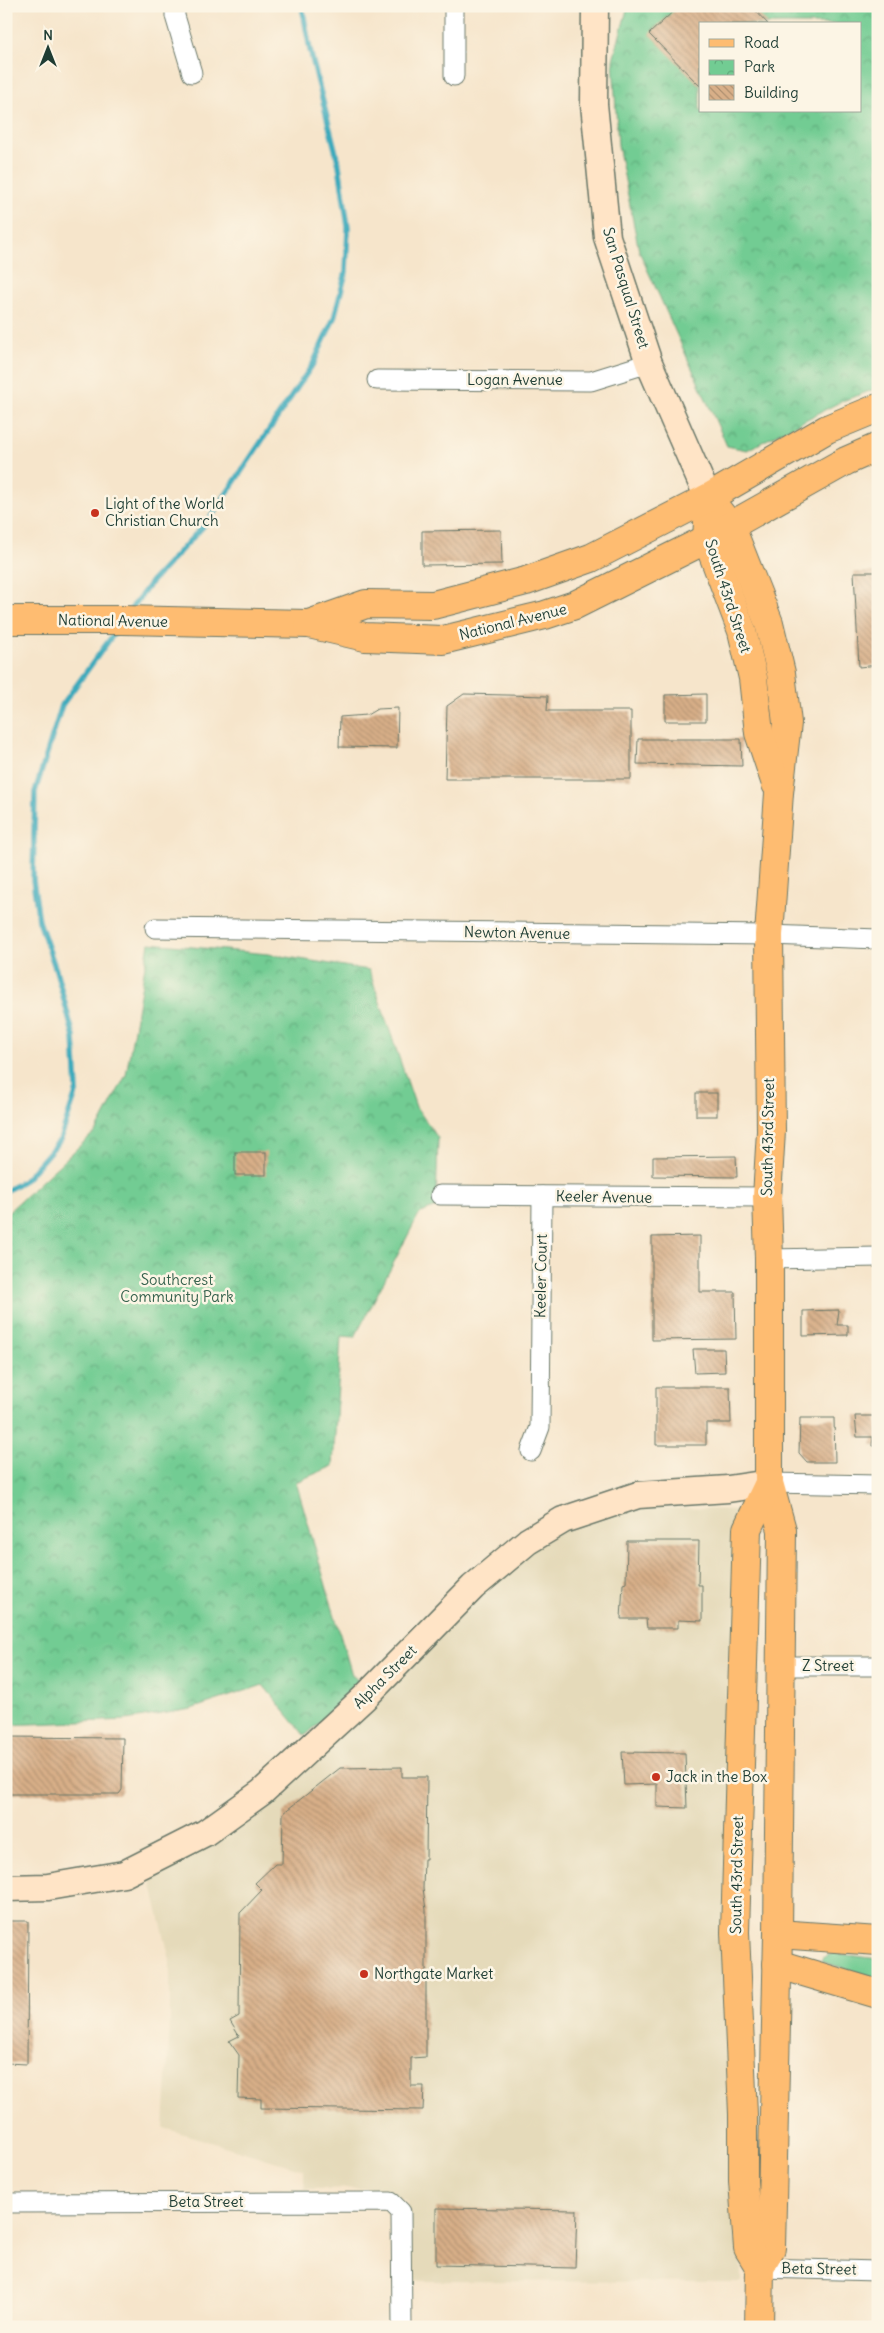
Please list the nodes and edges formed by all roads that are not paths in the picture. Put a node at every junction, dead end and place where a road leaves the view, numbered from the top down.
1 (175, 6) edge
2 (454, 6) edge
3 (595, 6) edge
4 (192, 73) dead end
5 (454, 76) dead end
6 (649, 363) junction
7 (377, 380) dead end
8 (878, 408) edge
9 (878, 447) edge
10 (708, 498) junction
11 (719, 533) junction
12 (526, 582) junction
13 (6, 620) edge
14 (309, 624) junction
15 (406, 638) junction
16 (155, 928) dead end
17 (769, 935) junction
18 (878, 940) edge
19 (440, 1195) dead end
20 (542, 1196) junction
21 (767, 1197) junction
22 (878, 1258) edge
23 (769, 1259) junction
24 (531, 1451) dead end
25 (768, 1483) junction
26 (878, 1485) edge
27 (779, 1666) junction
28 (878, 1666) edge
29 (6, 1888) edge
30 (778, 1934) junction
31 (878, 1941) edge
32 (736, 1944) junction
33 (777, 1964) junction
34 (878, 1994) edge
35 (6, 2203) edge
36 (760, 2268) junction
37 (878, 2271) edge
38 (402, 2327) edge
39 (760, 2327) edge

1 - 4 street
2 - 5 street
3 - 6 street, San Pasqual Street
6 - 7 street, Logan Avenue
6 - 10 street, San Pasqual Street
8 - 10 main road
9 - 11 main road
10 - 11 main road, South 43rd Street
10 - 12 main road, National Avenue
11 - 15 main road, National Avenue
11 - 17 main road, South 43rd Street
12 - 14 main road, National Avenue
12 - 15 main road
13 - 14 main road, National Avenue
14 - 15 main road, National Avenue
16 - 17 street, Newton Avenue
17 - 18 street, Newton Avenue
17 - 21 main road, South 43rd Street
19 - 20 street, Keeler Avenue
20 - 21 street, Keeler Avenue
20 - 24 street, Keeler Court
21 - 23 main road, South 43rd Street
22 - 23 street
23 - 25 main road, South 43rd Street
25 - 26 street
25 - 27 main road, South 43rd Street
25 - 29 street, Alpha Street
25 - 32 main road, South 43rd Street
27 - 28 street, Z Street
27 - 30 main road, South 43rd Street
30 - 31 main road
30 - 32 main road
30 - 33 main road, South 43rd Street
32 - 33 main road
32 - 36 main road, South 43rd Street
33 - 34 main road
33 - 36 main road, South 43rd Street
35 - 38 street, Beta Street
36 - 37 street, Beta Street
36 - 39 main road, South 43rd Street

